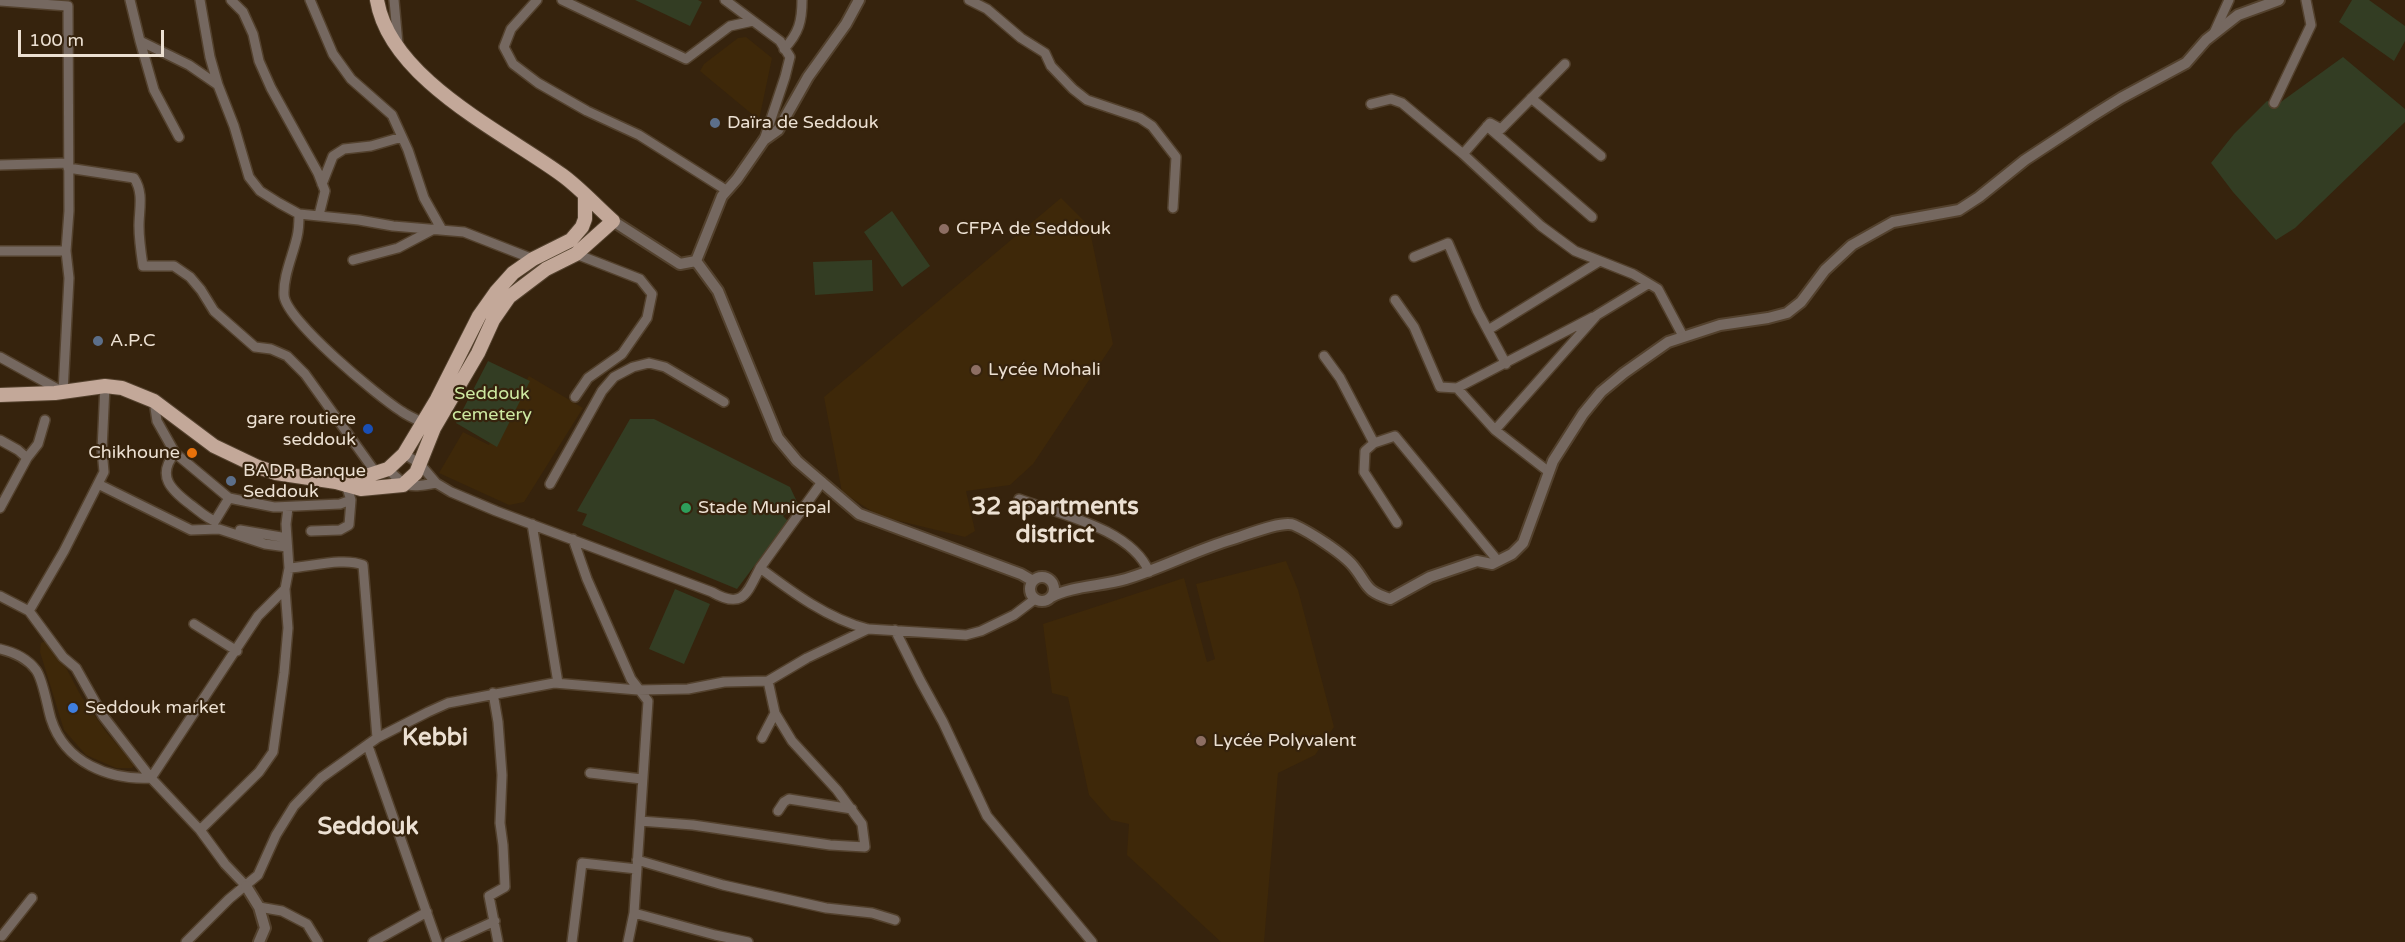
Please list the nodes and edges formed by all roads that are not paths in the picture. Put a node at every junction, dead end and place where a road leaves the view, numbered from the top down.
1 (130, 0) edge
2 (200, 0) edge
3 (231, 0) edge
4 (310, 0) edge
5 (377, 0) edge
6 (394, 0) edge
7 (537, 0) edge
8 (562, 0) edge
9 (725, 0) edge
10 (859, 0) edge
11 (969, 0) edge
12 (2229, 0) edge
13 (2279, 0) edge
14 (2306, 0) edge
15 (0, 1) edge
16 (14, 1) edge
17 (801, 1) edge
18 (753, 21) junction
19 (2214, 33) junction
20 (140, 41) junction
21 (399, 46) junction
22 (784, 49) junction
23 (1565, 64) dead end
24 (218, 85) junction
25 (1532, 98) junction
26 (2274, 103) dead end
27 (1371, 104) dead end
28 (1487, 126) junction
29 (179, 137) dead end
30 (402, 137) junction
31 (764, 140) junction
32 (1463, 154) junction
33 (1601, 156) dead end
34 (0, 165) edge
35 (68, 166) junction
36 (322, 184) junction
37 (726, 190) junction
38 (585, 196) junction
39 (1173, 208) dead end
40 (299, 214) junction
41 (319, 215) junction
42 (1592, 217) dead end
43 (613, 221) junction
44 (438, 229) junction
45 (0, 251) edge
46 (66, 251) junction
47 (576, 254) junction
48 (1414, 257) dead end
49 (352, 260) dead end
50 (533, 260) junction
51 (696, 261) junction
52 (1600, 261) junction
53 (1648, 284) junction
54 (1395, 300) dead end
55 (1597, 315) junction
56 (1488, 330) junction
57 (1683, 336) junction
58 (1324, 356) dead end
59 (0, 357) edge
60 (1506, 364) junction
61 (601, 369) junction
62 (614, 377) junction
63 (105, 386) junction
64 (1457, 388) junction
65 (63, 392) junction
66 (0, 395) edge
67 (574, 397) dead end
68 (154, 401) junction
69 (724, 402) dead end
70 (45, 420) dead end
71 (422, 422) junction
72 (1495, 430) junction
73 (0, 440) edge
74 (1374, 443) junction
75 (176, 453) junction
76 (404, 453) junction
77 (27, 458) junction
78 (419, 463) junction
79 (382, 471) junction
80 (1549, 472) junction
81 (822, 482) junction
82 (436, 483) junction
83 (98, 484) junction
84 (550, 484) dead end
85 (346, 485) junction
86 (403, 485) junction
87 (229, 498) junction
88 (1019, 499) dead end
89 (351, 500) junction
90 (0, 508) edge
91 (288, 508) junction
92 (215, 521) junction
93 (1397, 523) dead end
94 (532, 524) junction
95 (311, 531) dead end
96 (573, 539) junction
97 (287, 543) junction
98 (1498, 561) junction
99 (289, 568) junction
100 (760, 568) junction
101 (1149, 572) junction
102 (1034, 581) junction
103 (1052, 584) junction
104 (285, 589) junction
105 (1066, 591) junction
106 (0, 596) edge
107 (1051, 597) junction
108 (1035, 599) junction
109 (29, 611) junction
110 (194, 624) dead end
111 (868, 629) junction
112 (895, 630) junction
113 (0, 649) edge
114 (237, 651) junction
115 (16, 653) junction
116 (0, 658) edge
117 (768, 681) junction
118 (558, 683) junction
119 (638, 690) junction
120 (493, 693) junction
121 (775, 713) junction
122 (377, 738) junction
123 (762, 738) dead end
124 (368, 747) junction
125 (590, 772) dead end
126 (152, 778) junction
127 (642, 779) junction
128 (852, 809) junction
129 (778, 811) dead end
130 (640, 821) junction
131 (200, 830) junction
132 (637, 865) junction
133 (246, 886) junction
134 (32, 898) dead end
135 (259, 907) junction
136 (427, 912) junction
137 (634, 913) junction
138 (895, 920) dead end
139 (495, 921) junction
140 (2, 938) edge
141 (186, 942) edge
142 (259, 942) edge
143 (318, 942) edge
144 (373, 942) edge
145 (437, 942) edge
146 (449, 942) edge
147 (498, 942) edge
148 (572, 942) edge
149 (628, 942) edge
150 (748, 942) edge
151 (1092, 942) edge

1 - 20 street
2 - 24 street
3 - 36 street
4 - 30 street
5 - 21 main road
6 - 21 street
7 - 37 street
8 - 18 street
9 - 18 street
10 - 31 street
11 - 39 street
12 - 19 street
13 - 19 street
14 - 26 street
15 - 16 street
16 - 35 street
17 - 22 street
18 - 22 street
19 - 57 street
20 - 24 street
20 - 29 street
21 - 38 main road
22 - 31 street
23 - 25 street
24 - 40 street
25 - 28 street
25 - 33 street
27 - 32 street
28 - 32 street
28 - 42 street
30 - 36 street
30 - 44 street
31 - 37 street
32 - 52 street
34 - 35 street
35 - 46 street
35 - 79 street
36 - 41 street
37 - 51 street
38 - 43 main road
38 - 50 main road
40 - 41 street
40 - 71 street
41 - 44 street
43 - 47 main road
43 - 51 street
44 - 49 street
44 - 50 street
45 - 46 street
46 - 65 street
47 - 61 street
47 - 78 main road
48 - 56 street
50 - 71 main road
51 - 81 street
52 - 53 street
52 - 56 street
53 - 55 street
53 - 57 street
54 - 64 street
55 - 60 street
55 - 72 street
56 - 60 street
57 - 80 street
58 - 74 street
59 - 65 street
60 - 64 street
61 - 62 street
61 - 67 street
62 - 69 street
62 - 84 street
63 - 65 main road
63 - 68 main road
63 - 83 street
64 - 72 street
65 - 66 main road
68 - 75 street
68 - 85 main road
70 - 77 street
71 - 76 main road
72 - 80 street
73 - 77 street
74 - 93 street
74 - 98 street
75 - 87 street
75 - 92 street
76 - 78 street
76 - 79 main road
77 - 90 street
78 - 82 street
78 - 86 main road
79 - 85 main road
79 - 86 street
80 - 98 street
81 - 100 street
81 - 102 street
82 - 86 street
82 - 94 street
83 - 97 street
83 - 109 street
85 - 86 main road
85 - 89 street
87 - 91 street
87 - 92 street
88 - 101 street
89 - 91 street
89 - 95 street
91 - 97 street
92 - 97 street
94 - 96 street
94 - 118 street
96 - 100 street
96 - 119 street
97 - 99 street
98 - 101 street
99 - 104 street
99 - 122 street
100 - 111 street
101 - 105 street
102 - 103 street
102 - 108 street
103 - 105 street
103 - 107 street
104 - 114 street
104 - 131 street
105 - 107 street
106 - 109 street
107 - 108 street
108 - 112 street
109 - 126 street
110 - 114 street
111 - 112 street
111 - 117 street
112 - 151 street
113 - 115 street
114 - 126 street
115 - 116 street
115 - 126 street
117 - 119 street
117 - 121 street
118 - 119 street
118 - 120 street
119 - 127 street
120 - 122 street
120 - 139 street
121 - 123 street
121 - 128 street
122 - 124 street
124 - 133 street
124 - 136 street
125 - 127 street
126 - 131 street
127 - 130 street
128 - 129 street
128 - 130 street
130 - 132 street
131 - 133 street
132 - 137 street
132 - 138 street
132 - 148 street
133 - 135 street
133 - 141 street
134 - 140 street
135 - 142 street
135 - 143 street
136 - 144 street
136 - 145 street
137 - 149 street
137 - 150 street
139 - 146 street
139 - 147 street

